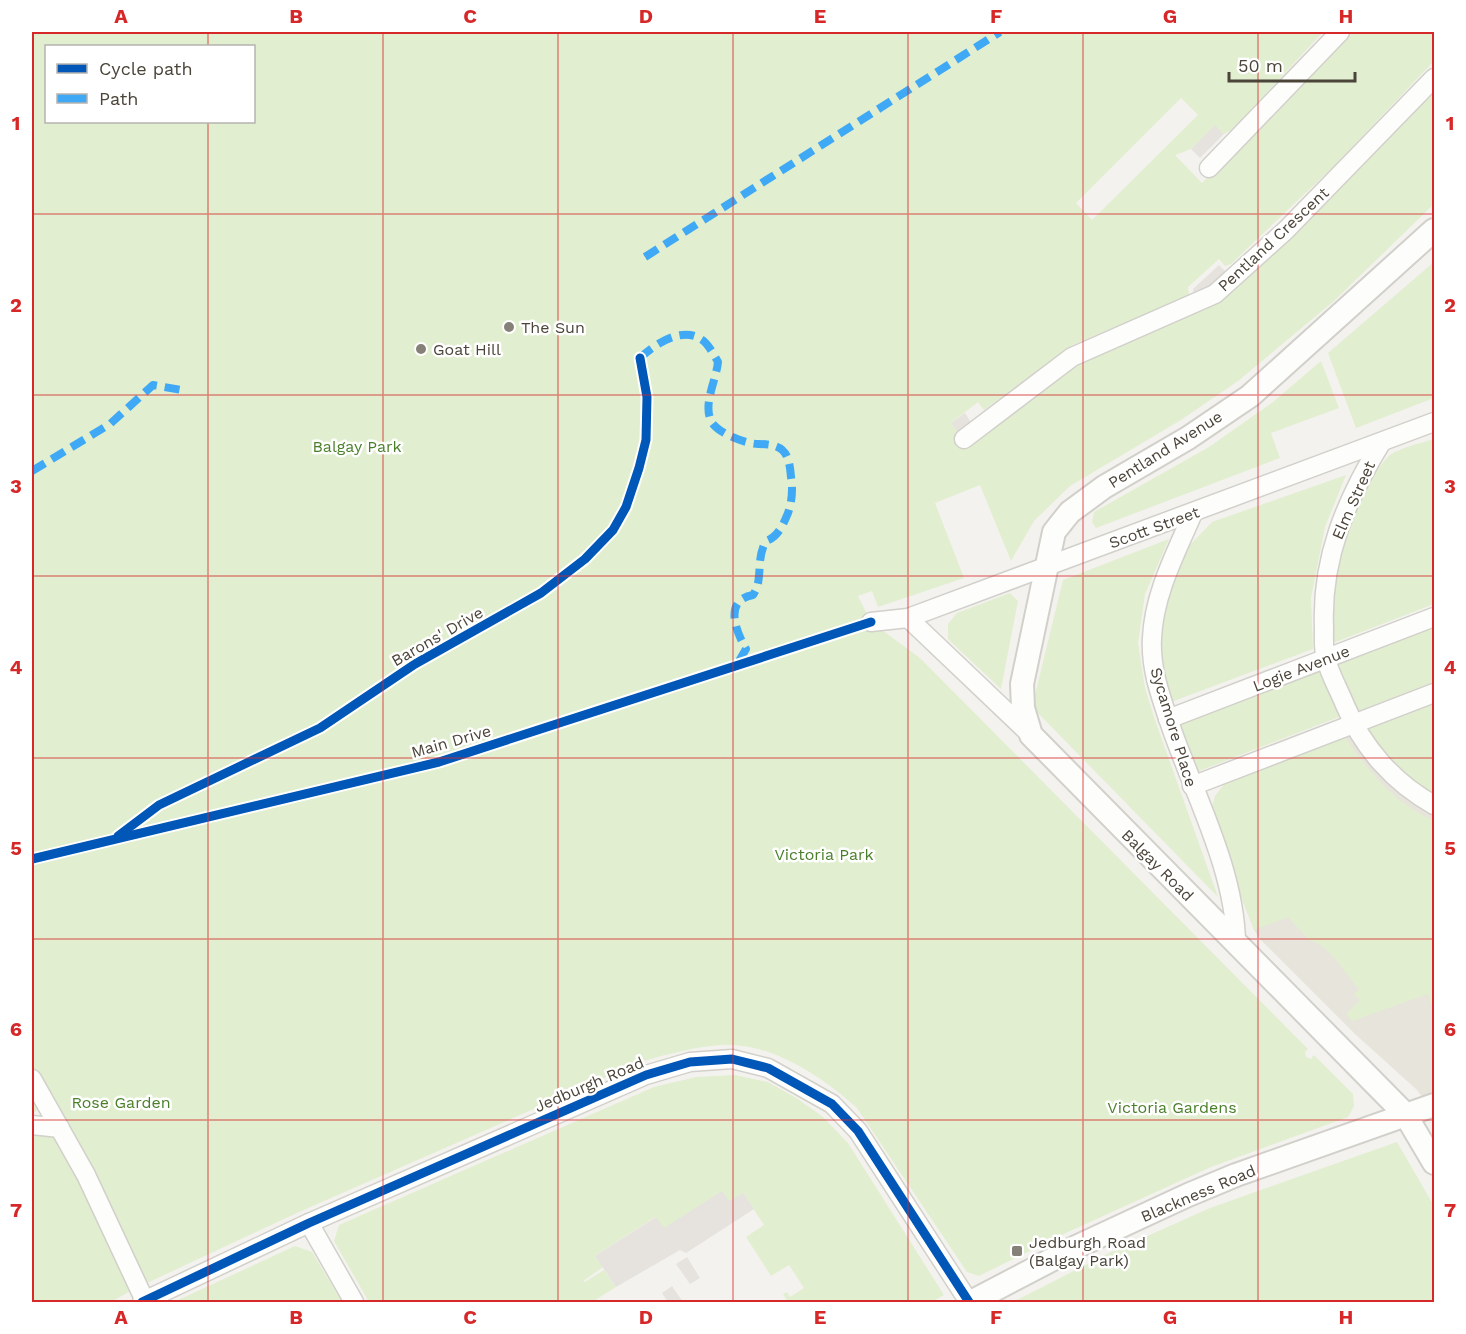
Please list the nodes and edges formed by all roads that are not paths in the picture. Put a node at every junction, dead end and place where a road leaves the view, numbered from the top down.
1 (1340, 32) edge
2 (1434, 78) edge
3 (1209, 168) dead end
4 (1434, 230) edge
5 (1434, 422) edge
6 (964, 439) dead end
7 (1381, 443) junction
8 (1193, 513) junction
9 (1046, 565) junction
10 (1434, 617) edge
11 (908, 618) junction
12 (872, 622) dead end
13 (1325, 658) junction
14 (1434, 693) edge
15 (1168, 719) junction
16 (1353, 723) junction
17 (1031, 735) junction
18 (1192, 786) junction
19 (1434, 805) edge
20 (1236, 942) junction
21 (32, 1079) edge
22 (1434, 1105) edge
23 (1405, 1114) junction
24 (32, 1125) edge
25 (60, 1128) junction
26 (1434, 1163) edge
27 (309, 1223) junction
28 (144, 1301) edge
29 (354, 1302) edge
30 (970, 1302) edge

1 - 3 street
2 - 6 street, Pentland Crescent
4 - 9 street, Pentland Avenue
5 - 7 street, Scott Street
7 - 8 street, Scott Street
7 - 13 street, Elm Street
8 - 9 street, Scott Street
8 - 15 street, Sycamore Place
9 - 11 street, Scott Street
9 - 17 street, Pentland Avenue
10 - 13 street, Logie Avenue
11 - 12 street, Scott Street
11 - 17 street, Balgay Road
13 - 15 street, Logie Avenue
13 - 16 street, Elm Street
14 - 16 street
15 - 18 street, Sycamore Place
16 - 18 street
16 - 19 street, Elm Street
17 - 20 street, Balgay Road
18 - 20 street, Sycamore Place
20 - 23 street, Balgay Road
21 - 25 street
22 - 23 street, Blackness Road
23 - 26 street, Balgay Road
23 - 30 street, Blackness Road
24 - 25 street
25 - 28 street
27 - 28 street, Jedburgh Road
27 - 29 street
27 - 30 street, Jedburgh Road

